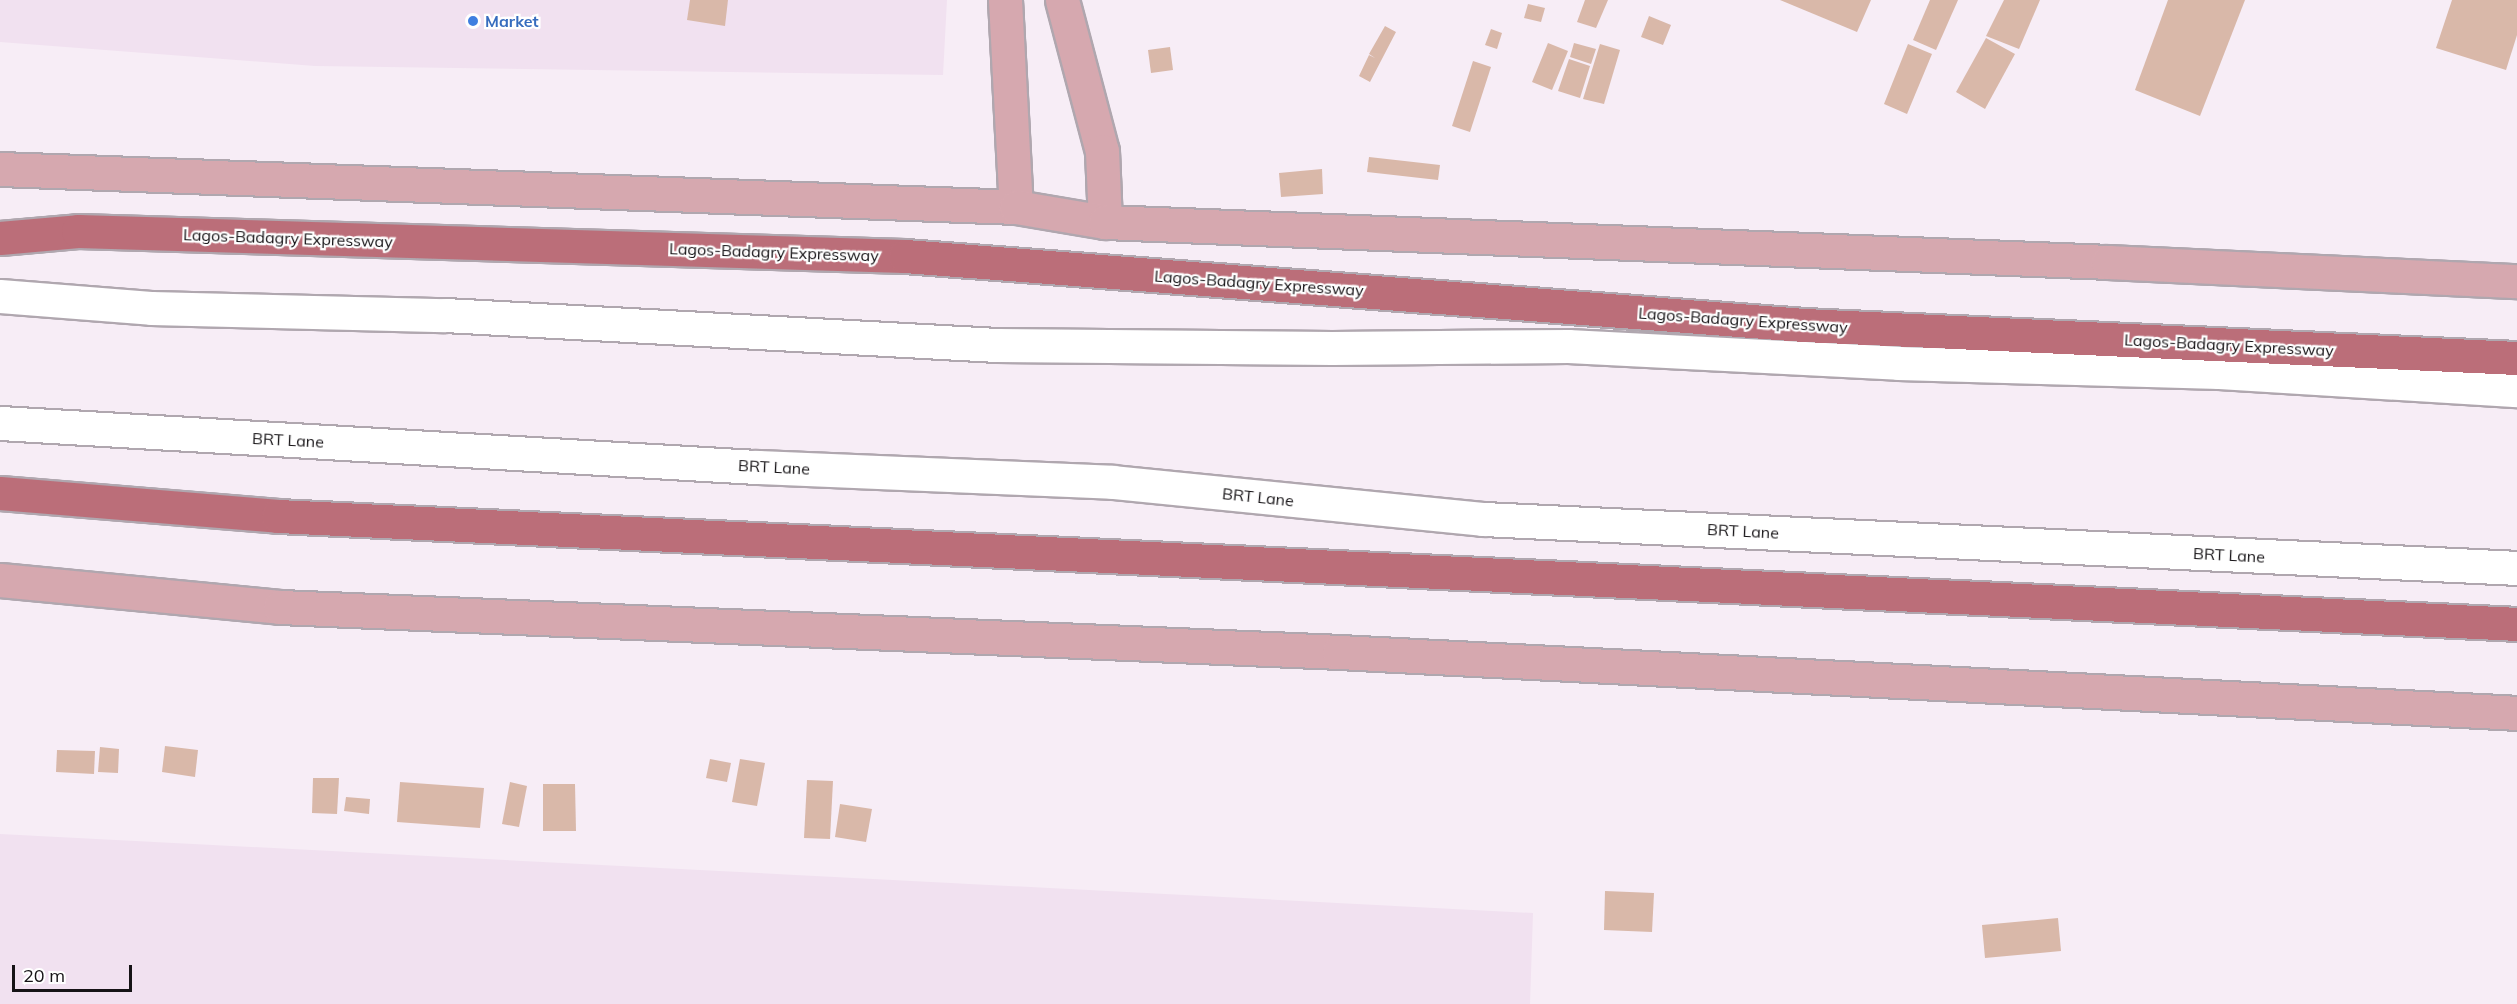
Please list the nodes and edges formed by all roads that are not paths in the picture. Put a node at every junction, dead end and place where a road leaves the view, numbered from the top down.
1 (1005, 0) edge
2 (1062, 0) edge
3 (0, 169) edge
4 (1016, 207) junction
5 (1105, 222) junction
6 (0, 238) edge
7 (2517, 281) edge
8 (0, 296) edge
9 (2517, 358) edge
10 (2517, 390) edge
11 (0, 423) edge
12 (0, 493) edge
13 (2517, 568) edge
14 (0, 580) edge
15 (2517, 624) edge
16 (2517, 713) edge

1 - 4 main road
2 - 5 main road
3 - 4 main road
4 - 5 main road
5 - 7 main road
6 - 9 highway, Lagos-Badagry Expressway
8 - 10 lane
11 - 13 lane, BRT Lane
12 - 15 highway
14 - 16 main road

